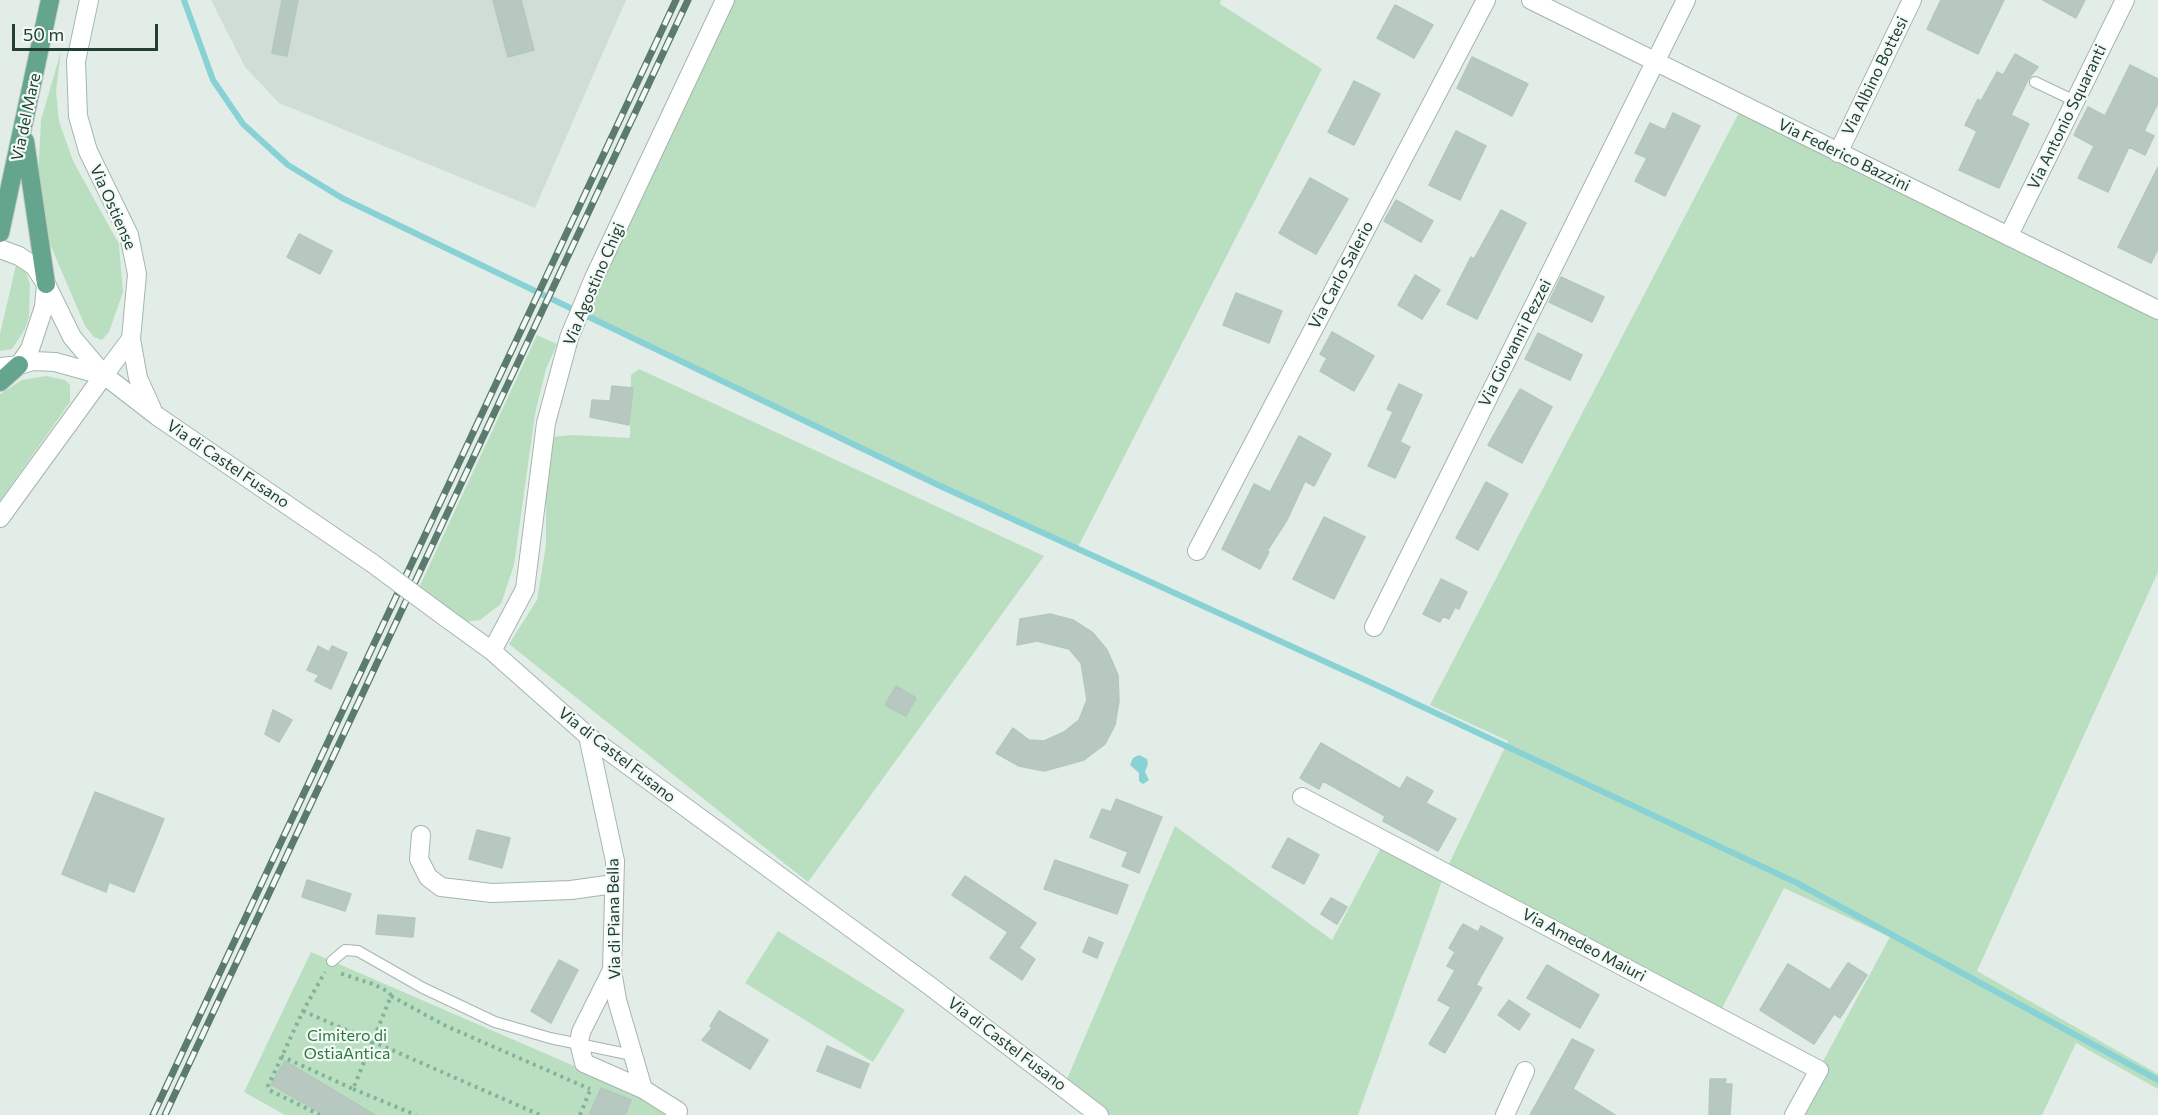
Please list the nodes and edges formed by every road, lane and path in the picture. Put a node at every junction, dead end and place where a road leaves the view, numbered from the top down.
1 (50, 0) edge
2 (89, 0) edge
3 (725, 0) edge
4 (1486, 0) edge
5 (1531, 0) edge
6 (1686, 0) edge
7 (1912, 0) edge
8 (2125, 0) edge
9 (1657, 60) junction
10 (2035, 82) dead end
11 (2075, 101) junction
12 (23, 130) junction
13 (1838, 153) junction
14 (0, 171) edge
15 (0, 233) edge
16 (2009, 235) junction
17 (0, 249) edge
18 (46, 284) junction
19 (2158, 310) edge
20 (131, 339) junction
21 (19, 365) junction
22 (0, 367) edge
23 (104, 375) junction
24 (0, 382) edge
25 (157, 416) junction
26 (0, 518) edge
27 (1197, 551) dead end
28 (1374, 627) dead end
29 (492, 651) junction
30 (588, 736) junction
31 (1302, 797) dead end
32 (422, 835) dead end
33 (614, 884) junction
34 (332, 961) dead end
35 (612, 970) junction
36 (392, 996) junction
37 (303, 1011) junction
38 (373, 1041) junction
39 (579, 1042) junction
40 (632, 1055) junction
41 (281, 1056) junction
42 (1525, 1071) dead end
43 (590, 1076) junction
44 (353, 1089) junction
45 (643, 1089) junction
46 (680, 1114) edge
47 (320, 1115) edge
48 (416, 1115) edge
49 (540, 1115) edge
50 (580, 1115) edge
51 (1099, 1115) edge
52 (1505, 1115) edge
53 (1794, 1115) edge

1 - 12 main road, Via del Mare
2 - 20 street, Via Ostiense
3 - 29 street, Via Agostino Chigi
4 - 27 street, Via Carlo Salerio
5 - 9 street, Via Federico Bazzini
6 - 9 street, Via Giovanni Pezzei
7 - 13 street, Via Albino Bottesi
8 - 11 street, Via Antonio Squaranti
9 - 13 street, Via Federico Bazzini
9 - 28 street, Via Giovanni Pezzei
10 - 11 lane
11 - 16 street, Via Antonio Squaranti
12 - 14 main road
12 - 15 main road, Via del Mare
12 - 18 main road
13 - 16 street, Via Federico Bazzini
16 - 19 street, Via Federico Bazzini
17 - 18 street
18 - 21 street
18 - 23 street
20 - 23 street, Via Ostiense
20 - 25 street
21 - 22 street
21 - 23 street
21 - 24 main road
23 - 25 street, Via di Castel Fusano
23 - 26 street, Via Ostiense
25 - 29 street, Via di Castel Fusano, bridge
29 - 30 street, Via di Castel Fusano
30 - 33 street, Via di Piana Bella
30 - 51 street, Via di Castel Fusano
31 - 53 street, Via Amedeo Maiuri
32 - 33 street
33 - 35 street, Via di Piana Bella
34 - 39 lane
35 - 39 street
35 - 40 street, Via di Piana Bella
36 - 37 path
36 - 38 path
36 - 43 path
37 - 38 path
37 - 41 path
38 - 44 path
38 - 49 path
39 - 40 lane
39 - 43 street
40 - 45 street, Via di Piana Bella
41 - 44 path
41 - 47 path
42 - 52 street
43 - 45 street
43 - 50 path
44 - 48 path
45 - 46 street

